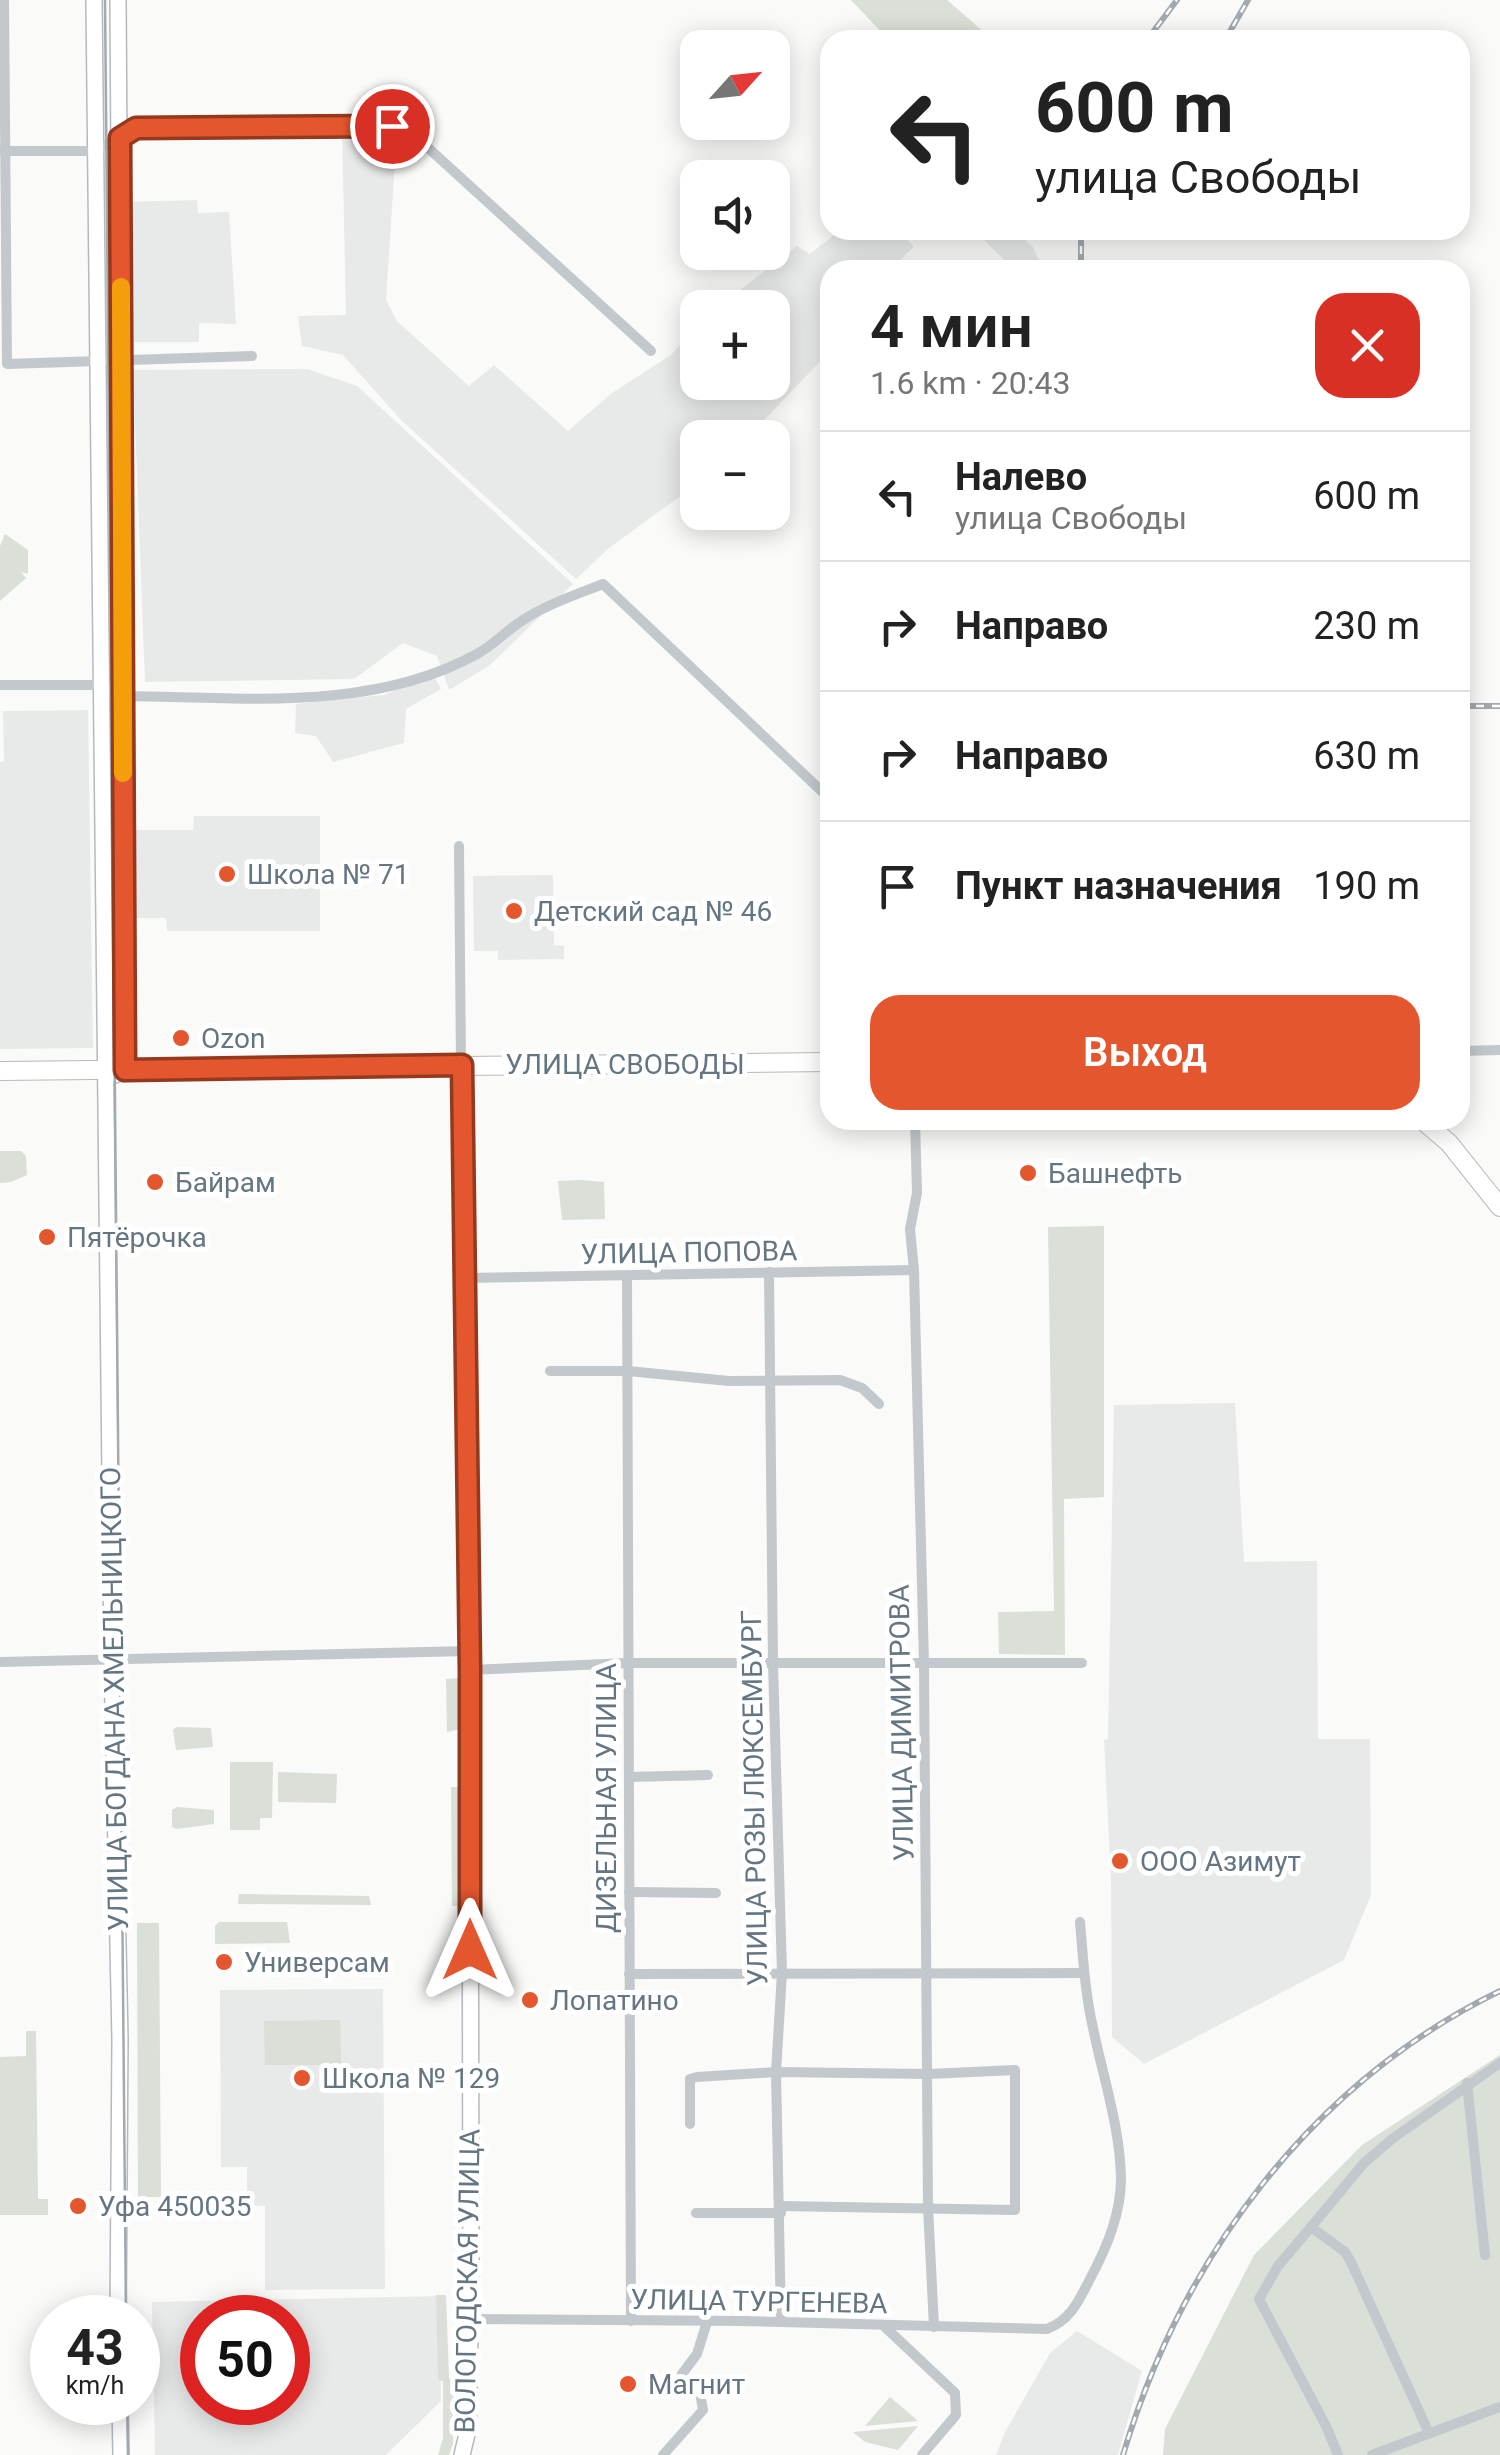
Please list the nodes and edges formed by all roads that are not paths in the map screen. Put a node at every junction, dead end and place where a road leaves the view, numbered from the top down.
1 (4, 0) edge
2 (94, 0) edge
3 (118, 0) edge
4 (120, 138) junction
5 (2, 151) edge
6 (95, 151) junction
7 (651, 350) dead end
8 (252, 356) dead end
9 (121, 359) junction
10 (98, 362) junction
11 (0, 684) edge
12 (102, 685) junction
13 (122, 696) junction
14 (820, 789) edge
15 (458, 846) dead end
16 (1500, 1050) edge
17 (1470, 1052) edge
18 (820, 1062) edge
19 (462, 1065) junction
20 (125, 1070) junction
21 (0, 1071) edge
22 (105, 1076) junction
23 (915, 1130) edge
24 (1434, 1130) edge
25 (1500, 1206) edge
26 (914, 1270) junction
27 (769, 1272) junction
28 (627, 1276) junction
29 (465, 1278) junction
30 (628, 1371) junction
31 (550, 1372) dead end
32 (770, 1380) junction
33 (880, 1404) dead end
34 (469, 1651) junction
35 (112, 1660) junction
36 (0, 1662) edge
37 (628, 1663) junction
38 (773, 1663) junction
39 (924, 1663) junction
40 (1082, 1663) dead end
41 (470, 1670) junction
42 (708, 1775) dead end
43 (628, 1777) junction
44 (629, 1892) junction
45 (716, 1892) dead end
46 (1080, 1922) dead end
47 (927, 1972) junction
48 (782, 1973) junction
49 (1084, 1973) junction
50 (629, 1974) junction
51 (1500, 2063) edge
52 (776, 2072) junction
53 (929, 2074) junction
54 (1468, 2083) junction
55 (690, 2124) dead end
56 (928, 2207) junction
57 (781, 2209) junction
58 (696, 2213) dead end
59 (1312, 2227) junction
60 (1484, 2255) dead end
61 (118, 2295) edge
62 (470, 2319) junction
63 (631, 2320) junction
64 (707, 2322) junction
65 (781, 2322) junction
66 (884, 2326) junction
67 (934, 2327) junction
68 (1500, 2407) edge
69 (120, 2425) edge
70 (1429, 2433) junction
71 (121, 2455) edge
72 (462, 2455) edge
73 (663, 2455) edge
74 (922, 2455) edge
75 (1338, 2455) edge
76 (1372, 2455) edge

1 - 5 street
2 - 6 main road, УЛИЦА БОГДАНА ХМЕЛЬНИЦКОГО
3 - 4 main road
4 - 6 street
4 - 7 street
4 - 9 main road
5 - 6 street
5 - 10 street
6 - 10 main road, УЛИЦА БОГДАНА ХМЕЛЬНИЦКОГО
8 - 9 street
9 - 10 street
9 - 13 main road
10 - 12 main road, УЛИЦА БОГДАНА ХМЕЛЬНИЦКОГО
11 - 12 street
12 - 13 street
12 - 22 main road, УЛИЦА БОГДАНА ХМЕЛЬНИЦКОГО
13 - 14 street
13 - 20 main road
15 - 19 street, ВОЛОГОДСКАЯ УЛИЦА
16 - 17 street
18 - 19 main road, УЛИЦА СВОБОДЫ
19 - 20 main road, УЛИЦА СВОБОДЫ
19 - 29 main road, ВОЛОГОДСКАЯ УЛИЦА
20 - 22 main road, УЛИЦА СВОБОДЫ
21 - 22 main road, УЛИЦА СВОБОДЫ
22 - 35 main road, УЛИЦА БОГДАНА ХМЕЛЬНИЦКОГО
23 - 26 street, УЛИЦА ДИМИТРОВА
24 - 25 main road
26 - 27 street, УЛИЦА ПОПОВА
26 - 39 street, УЛИЦА ДИМИТРОВА
27 - 28 street, УЛИЦА ПОПОВА
27 - 32 street, УЛИЦА РОЗЫ ЛЮКСЕМБУРГ
28 - 29 street, УЛИЦА ПОПОВА
28 - 30 street, ДИЗЕЛЬНАЯ УЛИЦА
29 - 34 main road, ВОЛОГОДСКАЯ УЛИЦА
30 - 31 street
30 - 32 street
30 - 37 street, ДИЗЕЛЬНАЯ УЛИЦА
32 - 33 street
32 - 38 street, УЛИЦА РОЗЫ ЛЮКСЕМБУРГ
34 - 35 street
34 - 41 main road, ВОЛОГОДСКАЯ УЛИЦА
35 - 36 street
35 - 61 main road, УЛИЦА БОГДАНА ХМЕЛЬНИЦКОГО
37 - 38 street
37 - 41 street
37 - 43 street, ДИЗЕЛЬНАЯ УЛИЦА
38 - 39 street
38 - 48 street, УЛИЦА РОЗЫ ЛЮКСЕМБУРГ
39 - 40 street
39 - 47 street, УЛИЦА ДИМИТРОВА
41 - 62 main road, ВОЛОГОДСКАЯ УЛИЦА
42 - 43 street
43 - 44 street, ДИЗЕЛЬНАЯ УЛИЦА
44 - 45 street
44 - 50 street, ДИЗЕЛЬНАЯ УЛИЦА
46 - 49 street
47 - 48 street
47 - 49 street
47 - 53 street, УЛИЦА ДИМИТРОВА
48 - 50 street
48 - 52 street, УЛИЦА РОЗЫ ЛЮКСЕМБУРГ
49 - 67 street, УЛИЦА ТУРГЕНЕВА
50 - 63 street, ДИЗЕЛЬНАЯ УЛИЦА
51 - 54 street
52 - 53 street
52 - 55 street
52 - 57 street, УЛИЦА РОЗЫ ЛЮКСЕМБУРГ
53 - 56 street, УЛИЦА ДИМИТРОВА
53 - 56 street
54 - 59 street
54 - 60 street
56 - 57 street
56 - 67 street, УЛИЦА ДИМИТРОВА
57 - 58 street
57 - 65 street, УЛИЦА РОЗЫ ЛЮКСЕМБУРГ
59 - 70 street
59 - 75 street
62 - 63 street, УЛИЦА ТУРГЕНЕВА
62 - 72 main road, ВОЛОГОДСКАЯ УЛИЦА
63 - 64 street, УЛИЦА ТУРГЕНЕВА
64 - 65 street, УЛИЦА ТУРГЕНЕВА
64 - 73 street
65 - 66 street, УЛИЦА ТУРГЕНЕВА
66 - 67 street, УЛИЦА ТУРГЕНЕВА
66 - 74 street
68 - 70 street
69 - 71 main road
70 - 76 street

